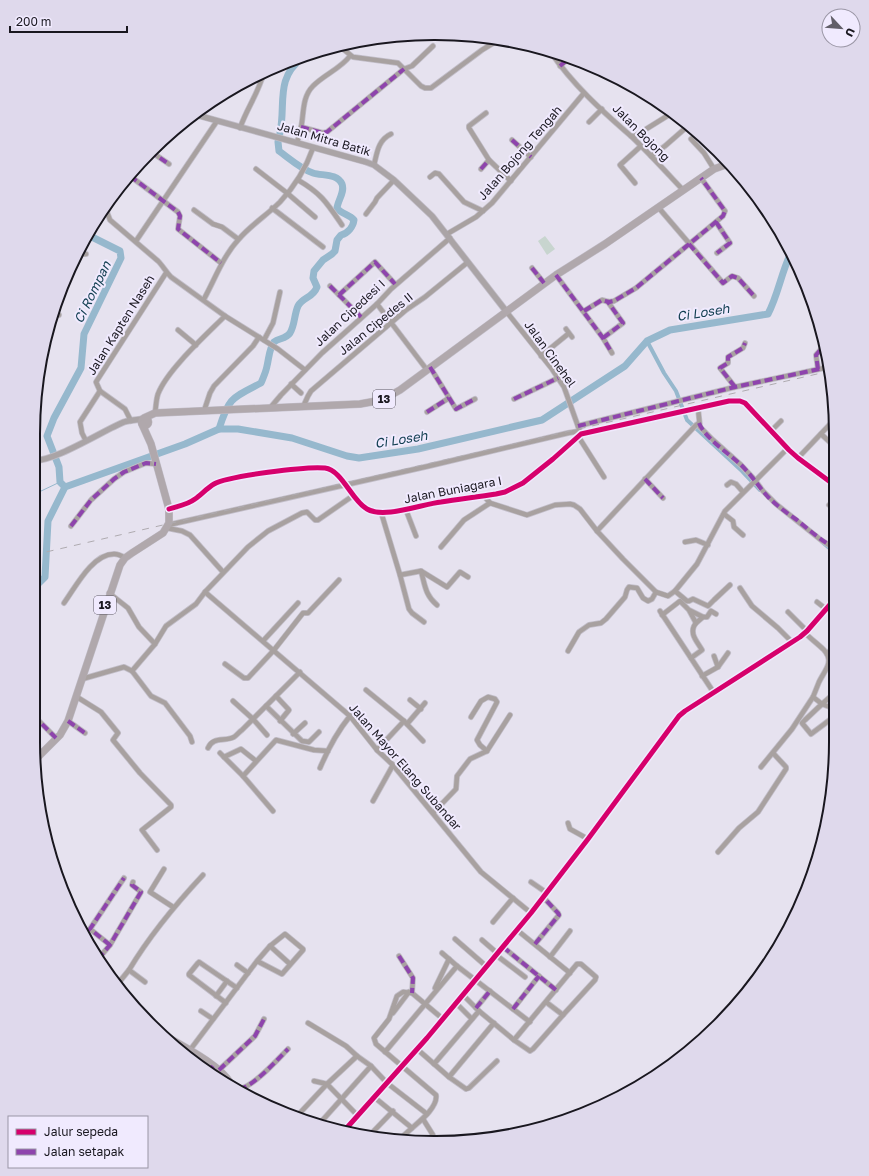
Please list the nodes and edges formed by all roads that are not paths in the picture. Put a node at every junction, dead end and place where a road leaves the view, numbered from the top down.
1 (492, 44) edge
2 (434, 46) dead end
3 (344, 51) edge
4 (350, 56) junction
5 (555, 59) edge
6 (564, 62) edge
7 (560, 66) junction
8 (404, 69) junction
9 (261, 80) edge
10 (584, 93) junction
11 (602, 109) junction
12 (486, 113) dead end
13 (201, 116) edge
14 (667, 116) edge
15 (217, 121) junction
16 (589, 122) dead end
17 (302, 126) junction
18 (240, 128) junction
19 (685, 130) edge
20 (391, 134) dead end
21 (631, 136) junction
22 (691, 139) dead end
23 (512, 140) dead end
24 (297, 143) junction
25 (641, 146) junction
26 (314, 148) junction
27 (157, 155) edge
28 (651, 156) junction
29 (531, 157) junction
30 (489, 160) junction
31 (169, 164) dead end
32 (374, 165) junction
33 (723, 166) edge
34 (256, 169) dead end
35 (481, 169) dead end
36 (714, 169) junction
37 (430, 177) dead end
38 (701, 178) junction
39 (134, 179) edge
40 (298, 180) junction
41 (394, 180) junction
42 (511, 181) junction
43 (635, 183) dead end
44 (683, 190) junction
45 (287, 193) junction
46 (163, 201) junction
47 (658, 207) junction
48 (272, 208) junction
49 (194, 210) dead end
50 (483, 211) junction
51 (107, 213) edge
52 (366, 214) dead end
53 (315, 218) dead end
54 (716, 222) junction
55 (342, 225) dead end
56 (449, 236) junction
57 (238, 239) junction
58 (136, 241) junction
59 (689, 244) junction
60 (323, 247) dead end
61 (717, 253) dead end
62 (468, 262) junction
63 (221, 263) junction
64 (532, 268) dead end
65 (166, 273) junction
66 (556, 275) junction
67 (544, 283) junction
68 (395, 284) junction
69 (330, 286) dead end
70 (280, 292) dead end
71 (339, 295) junction
72 (754, 296) dead end
73 (204, 299) junction
74 (608, 302) junction
75 (377, 304) junction
76 (506, 311) junction
77 (584, 311) junction
78 (225, 316) junction
79 (361, 317) junction
80 (392, 322) junction
81 (178, 330) dead end
82 (569, 334) dead end
83 (261, 338) junction
84 (603, 338) junction
85 (745, 343) dead end
86 (196, 345) junction
87 (820, 351) edge
88 (612, 353) dead end
89 (542, 356) junction
90 (429, 368) junction
91 (823, 368) edge
92 (818, 369) junction
93 (305, 370) junction
94 (558, 378) junction
95 (291, 384) junction
96 (735, 387) junction
97 (100, 391) junction
98 (301, 393) dead end
99 (449, 398) junction
100 (475, 399) dead end
101 (514, 399) dead end
102 (303, 406) junction
103 (270, 408) junction
104 (698, 408) junction
105 (204, 411) junction
106 (427, 412) dead end
107 (155, 413) junction
108 (145, 421) junction
109 (781, 421) dead end
110 (128, 422) junction
111 (696, 425) junction
112 (829, 426) edge
113 (771, 431) junction
114 (579, 432) junction
115 (821, 434) junction
116 (86, 441) junction
117 (829, 441) edge
118 (788, 449) junction
119 (798, 458) junction
120 (40, 460) edge
121 (156, 463) junction
122 (604, 477) dead end
123 (645, 480) junction
124 (829, 481) edge
125 (754, 482) junction
126 (345, 485) junction
127 (727, 485) dead end
128 (743, 492) junction
129 (354, 495) junction
130 (484, 496) junction
131 (663, 498) dead end
132 (490, 503) junction
133 (169, 508) junction
134 (406, 510) junction
135 (381, 512) junction
136 (724, 514) junction
137 (71, 526) dead end
138 (168, 527) junction
139 (597, 531) junction
140 (743, 535) dead end
141 (416, 536) dead end
142 (685, 542) dead end
143 (708, 545) junction
144 (829, 545) edge
145 (441, 547) dead end
146 (125, 558) junction
147 (421, 571) junction
148 (223, 572) junction
149 (400, 575) junction
150 (468, 577) dead end
151 (339, 580) dead end
152 (730, 586) dead end
153 (740, 588) dead end
154 (675, 591) junction
155 (205, 592) junction
156 (656, 592) junction
157 (109, 593) junction
158 (817, 602) dead end
159 (298, 603) dead end
160 (64, 604) dead end
161 (437, 605) dead end
162 (829, 606) edge
163 (826, 609) junction
164 (689, 610) junction
165 (788, 612) dead end
166 (716, 614) dead end
167 (703, 617) junction
168 (424, 622) dead end
169 (696, 623) junction
170 (806, 632) junction
171 (263, 640) junction
172 (792, 642) junction
173 (155, 644) junction
174 (274, 650) junction
175 (568, 651) dead end
176 (829, 652) edge
177 (728, 653) dead end
178 (827, 654) junction
179 (714, 656) dead end
180 (691, 658) junction
181 (225, 664) dead end
182 (718, 667) junction
183 (132, 671) junction
184 (300, 672) junction
185 (702, 676) junction
186 (82, 679) junction
187 (366, 690) dead end
188 (714, 693) junction
189 (276, 696) junction
190 (77, 697) junction
191 (813, 697) junction
192 (829, 699) edge
193 (410, 700) dead end
194 (233, 701) dead end
195 (425, 704) dead end
196 (822, 704) junction
197 (266, 706) junction
198 (829, 707) edge
199 (421, 708) junction
200 (510, 715) dead end
201 (350, 716) junction
202 (471, 717) dead end
203 (253, 719) junction
204 (68, 721) junction
205 (280, 721) junction
206 (829, 721) edge
207 (40, 722) edge
208 (305, 723) dead end
209 (405, 723) junction
210 (319, 732) dead end
211 (85, 733) dead end
212 (293, 734) junction
213 (267, 735) dead end
214 (56, 738) junction
215 (423, 741) dead end
216 (192, 742) dead end
217 (208, 748) dead end
218 (377, 750) junction
219 (328, 751) junction
220 (487, 751) junction
221 (220, 753) dead end
222 (773, 753) junction
223 (40, 754) edge
224 (224, 757) junction
225 (256, 761) junction
226 (393, 765) junction
227 (761, 767) dead end
228 (320, 768) dead end
229 (242, 776) junction
230 (373, 801) dead end
231 (273, 811) dead end
232 (433, 813) junction
233 (568, 823) dead end
234 (588, 839) junction
235 (157, 850) dead end
236 (718, 852) dead end
237 (164, 869) dead end
238 (203, 875) dead end
239 (124, 878) dead end
240 (133, 882) dead end
241 (530, 882) dead end
242 (547, 893) junction
243 (543, 897) junction
244 (513, 898) junction
245 (173, 907) junction
246 (530, 913) junction
247 (493, 922) dead end
248 (517, 930) junction
249 (570, 931) dead end
250 (455, 939) dead end
251 (482, 940) dead end
252 (534, 944) junction
253 (110, 945) junction
254 (270, 946) junction
255 (503, 947) junction
256 (102, 954) edge
257 (442, 954) dead end
258 (497, 954) junction
259 (400, 956) dead end
260 (550, 957) junction
261 (449, 959) junction
262 (257, 961) junction
263 (290, 964) junction
264 (237, 966) dead end
265 (457, 966) junction
266 (486, 966) junction
267 (129, 970) junction
268 (248, 973) junction
269 (570, 973) junction
270 (539, 976) junction
271 (525, 977) dead end
272 (476, 979) junction
273 (121, 980) edge
274 (227, 981) junction
275 (145, 982) dead end
276 (237, 988) junction
277 (556, 990) junction
278 (490, 991) junction
279 (410, 993) junction
280 (432, 995) junction
281 (463, 995) junction
282 (216, 996) junction
283 (546, 1002) junction
284 (226, 1003) junction
285 (456, 1003) junction
286 (424, 1004) junction
287 (477, 1009) junction
288 (513, 1009) junction
289 (201, 1011) dead end
290 (563, 1015) junction
291 (213, 1019) junction
292 (264, 1019) dead end
293 (442, 1019) junction
294 (472, 1019) junction
295 (530, 1022) junction
296 (308, 1023) dead end
297 (494, 1023) junction
298 (514, 1040) junction
299 (288, 1049) dead end
300 (417, 1049) junction
301 (386, 1052) junction
302 (193, 1054) edge
303 (356, 1056) junction
304 (497, 1061) dead end
305 (434, 1064) junction
306 (371, 1066) junction
307 (402, 1066) junction
308 (214, 1069) edge
309 (224, 1076) edge
310 (449, 1077) junction
311 (314, 1081) dead end
312 (387, 1083) junction
313 (327, 1084) junction
314 (246, 1087) edge
315 (374, 1097) junction
316 (342, 1099) junction
317 (393, 1111) junction
318 (301, 1112) edge
319 (427, 1114) junction
320 (358, 1116) junction
321 (423, 1119) junction
322 (323, 1120) edge
323 (349, 1126) edge
324 (412, 1128) junction
325 (374, 1131) edge
326 (405, 1135) edge
327 (432, 1135) dead end

1 - 8 street
2 - 8 street
3 - 4 street
4 - 8 street
4 - 17 street
5 - 7 street, Jalan Bojong
6 - 7 street
7 - 10 street, Jalan Bojong
8 - 17 street
9 - 18 street
10 - 11 street, Jalan Bojong
10 - 29 street, Jalan Bojong Tengah
11 - 16 street
11 - 21 street, Jalan Bojong
12 - 30 street
13 - 15 main road, Jalan Mitra Batik
14 - 21 street
15 - 18 main road, Jalan Mitra Batik
15 - 46 street
17 - 24 street
18 - 24 main road, Jalan Mitra Batik
19 - 28 street
20 - 32 street
21 - 25 street, Jalan Bojong
22 - 36 street
23 - 29 street
24 - 26 main road, Jalan Mitra Batik
25 - 28 street, Jalan Bojong
25 - 43 street
26 - 32 main road, Jalan Mitra Batik
26 - 40 street
27 - 31 street
28 - 44 street, Jalan Bojong
29 - 42 street, Jalan Bojong Tengah
30 - 35 street
30 - 42 street
32 - 41 main road, Jalan Mitra Batik
33 - 36 highway, 13
34 - 45 street
36 - 38 highway, 13
37 - 50 street
38 - 44 highway, 13
38 - 54 street
39 - 46 street
40 - 45 street
40 - 55 street
41 - 52 street
41 - 56 main road, Jalan Mitra Batik
42 - 50 street, Jalan Bojong Tengah
44 - 47 highway, 13
45 - 48 street
45 - 53 street
46 - 58 street
46 - 63 street
47 - 59 street
47 - 66 highway, 13
48 - 57 street
48 - 60 street
49 - 57 street
50 - 56 street, Jalan Bojong Tengah
51 - 58 street, Jalan Kapten Naseh
54 - 59 street
54 - 61 street
56 - 62 main road, Jalan Mitra Batik
56 - 68 street, Jalan Cipedesi I
57 - 63 street
58 - 65 street, Jalan Kapten Naseh
59 - 72 street
59 - 74 street
62 - 76 main road, Jalan Mitra Batik
62 - 80 street, Jalan Cipedes II
63 - 73 street
64 - 67 street
65 - 73 street, Jalan Kapten Naseh
65 - 97 street, Jalan Kapten Naseh
66 - 67 highway, 13
66 - 77 street
67 - 76 highway, 13
68 - 71 street
68 - 75 street, Jalan Cipedesi I
69 - 71 street
70 - 83 street
71 - 79 street
73 - 78 street, Jalan Kapten Naseh
74 - 77 street
74 - 84 street
75 - 79 street, Jalan Cipedesi I
75 - 80 street
76 - 89 street, Jalan Cinehel
76 - 90 highway, 13
77 - 84 street
78 - 83 street, Jalan Kapten Naseh
78 - 86 street
79 - 93 street, Jalan Cipedesi I
80 - 90 street
80 - 102 street, Jalan Cipedes II
81 - 86 street
82 - 89 street
83 - 93 street, Jalan Kapten Naseh
83 - 105 street
84 - 88 street
85 - 96 street
86 - 107 street
87 - 92 street
89 - 94 street, Jalan Cinehel
90 - 99 street
90 - 102 highway, 13
91 - 92 street
92 - 96 street
93 - 95 street, Jalan Cipedesi I
94 - 101 street
94 - 114 street, Jalan Cinehel
95 - 98 street
95 - 103 street, Jalan Cipedesi I
96 - 114 street
97 - 110 street, Jalan Kapten Naseh
97 - 116 street
99 - 100 street
99 - 106 street
102 - 103 highway, 13
103 - 105 highway, 13
104 - 111 street
104 - 113 street
104 - 114 street
105 - 107 highway, 13
107 - 108 highway
108 - 110 main road
108 - 121 highway
109 - 113 street
110 - 116 main road
111 - 123 street
111 - 125 street
112 - 115 street
113 - 118 street
114 - 122 street, Jalan Cinehel
114 - 126 street
114 - 130 street, Jalan Buniagara I
115 - 117 street
115 - 119 street
116 - 120 main road
118 - 119 street
118 - 125 street
119 - 124 street
121 - 133 highway
121 - 137 street
123 - 131 street
123 - 139 street
125 - 128 street
125 - 144 street
126 - 129 street, Jalan Buniagara I
126 - 133 street, Jalan Buniagara I
126 - 138 street
127 - 128 street
128 - 136 street
129 - 135 street, Jalan Buniagara I
129 - 148 street
130 - 132 street
130 - 134 street, Jalan Buniagara I
132 - 139 street
132 - 145 street
133 - 138 highway
134 - 135 street, Jalan Buniagara I
134 - 141 street
135 - 149 street
136 - 140 street
136 - 143 street
138 - 146 highway, 13
138 - 148 street
139 - 156 street
142 - 143 street
143 - 154 street
146 - 157 highway, 13
146 - 160 street
147 - 149 street
147 - 150 street
147 - 161 street
148 - 155 street
149 - 168 street
151 - 174 street
152 - 154 street
153 - 172 street
154 - 156 street
155 - 171 street, Jalan Mayor Elang Subandar
155 - 173 street
156 - 175 street
157 - 173 street
157 - 186 highway, 13
158 - 163 street
159 - 171 street
162 - 163 street
163 - 170 street
164 - 167 street
164 - 169 street
164 - 180 street
165 - 170 street
166 - 167 street
167 - 169 street
169 - 180 street
170 - 172 street
170 - 178 street
171 - 174 street, Jalan Mayor Elang Subandar
172 - 188 street
173 - 183 street
174 - 181 street
174 - 184 street, Jalan Mayor Elang Subandar
176 - 178 street
177 - 182 street
178 - 191 street
179 - 182 street
180 - 185 street
182 - 185 street
183 - 186 street
183 - 216 street
184 - 189 street
184 - 201 street, Jalan Mayor Elang Subandar
185 - 188 street
186 - 190 highway, 13
187 - 209 street
188 - 234 street
189 - 197 street
189 - 205 street
190 - 204 highway, 13
190 - 235 street
191 - 196 street
191 - 222 street
192 - 196 street
193 - 199 street
194 - 203 street
195 - 199 street
196 - 198 street
196 - 206 street
197 - 203 street
197 - 205 street
199 - 209 street
200 - 220 street
201 - 218 street, Jalan Mayor Elang Subandar
201 - 219 street
202 - 220 street
203 - 213 street
203 - 217 street
204 - 211 street
204 - 214 highway, 13
205 - 212 street
207 - 214 street
208 - 212 street
209 - 215 street
209 - 218 street
210 - 212 street
214 - 223 highway, 13
218 - 226 street, Jalan Mayor Elang Subandar
219 - 225 street
219 - 228 street
220 - 232 street
221 - 224 street
222 - 227 street
222 - 236 street
224 - 225 street
224 - 229 street
225 - 229 street
226 - 230 street
226 - 232 street, Jalan Mayor Elang Subandar
229 - 231 street
232 - 244 street, Jalan Mayor Elang Subandar
233 - 234 street
234 - 242 street
237 - 245 street
238 - 245 street
239 - 253 street
240 - 253 street
241 - 242 street
242 - 243 street
243 - 246 street
243 - 252 street
244 - 246 street, Jalan Mayor Elang Subandar
244 - 247 street
245 - 267 street
246 - 248 street
248 - 252 street
248 - 255 street
249 - 260 street
250 - 266 street
251 - 258 street
252 - 260 street
253 - 256 street
254 - 262 street
254 - 263 street
254 - 263 street
255 - 258 street
255 - 270 street
257 - 261 street
258 - 266 street
258 - 271 street
259 - 279 street
260 - 269 street
261 - 265 street
261 - 280 street
262 - 263 street
262 - 268 street
264 - 268 street
265 - 272 street
265 - 280 street
266 - 272 street
267 - 273 street
267 - 275 street
268 - 276 street
269 - 277 street
269 - 290 street
270 - 277 street
270 - 288 street
272 - 278 street
272 - 281 street
274 - 276 street
274 - 282 street
274 - 282 street
276 - 284 street
277 - 283 street
278 - 287 street
278 - 288 street
279 - 286 street
279 - 301 street
280 - 286 street
281 - 285 street
281 - 287 street
282 - 284 street
283 - 290 street
283 - 295 street
284 - 291 street
285 - 293 street
285 - 294 street
286 - 293 street
286 - 301 street
287 - 294 street
287 - 297 street
288 - 295 street
289 - 291 street
290 - 298 street
291 - 302 street
292 - 308 street
293 - 300 street
294 - 305 street
295 - 298 street
296 - 303 street
297 - 298 street
297 - 310 street
299 - 314 street
300 - 305 street
300 - 307 street
301 - 307 street
303 - 306 street
303 - 313 street
304 - 310 street
305 - 310 street
306 - 312 street
306 - 316 street
307 - 312 street
307 - 319 street
308 - 309 highway
311 - 313 street
312 - 315 street
312 - 319 street
313 - 316 street
313 - 318 street
315 - 317 street
315 - 320 street
316 - 320 street
316 - 322 street
317 - 324 street
317 - 325 street
319 - 321 street
320 - 323 street
321 - 324 street
321 - 327 street
324 - 326 street

